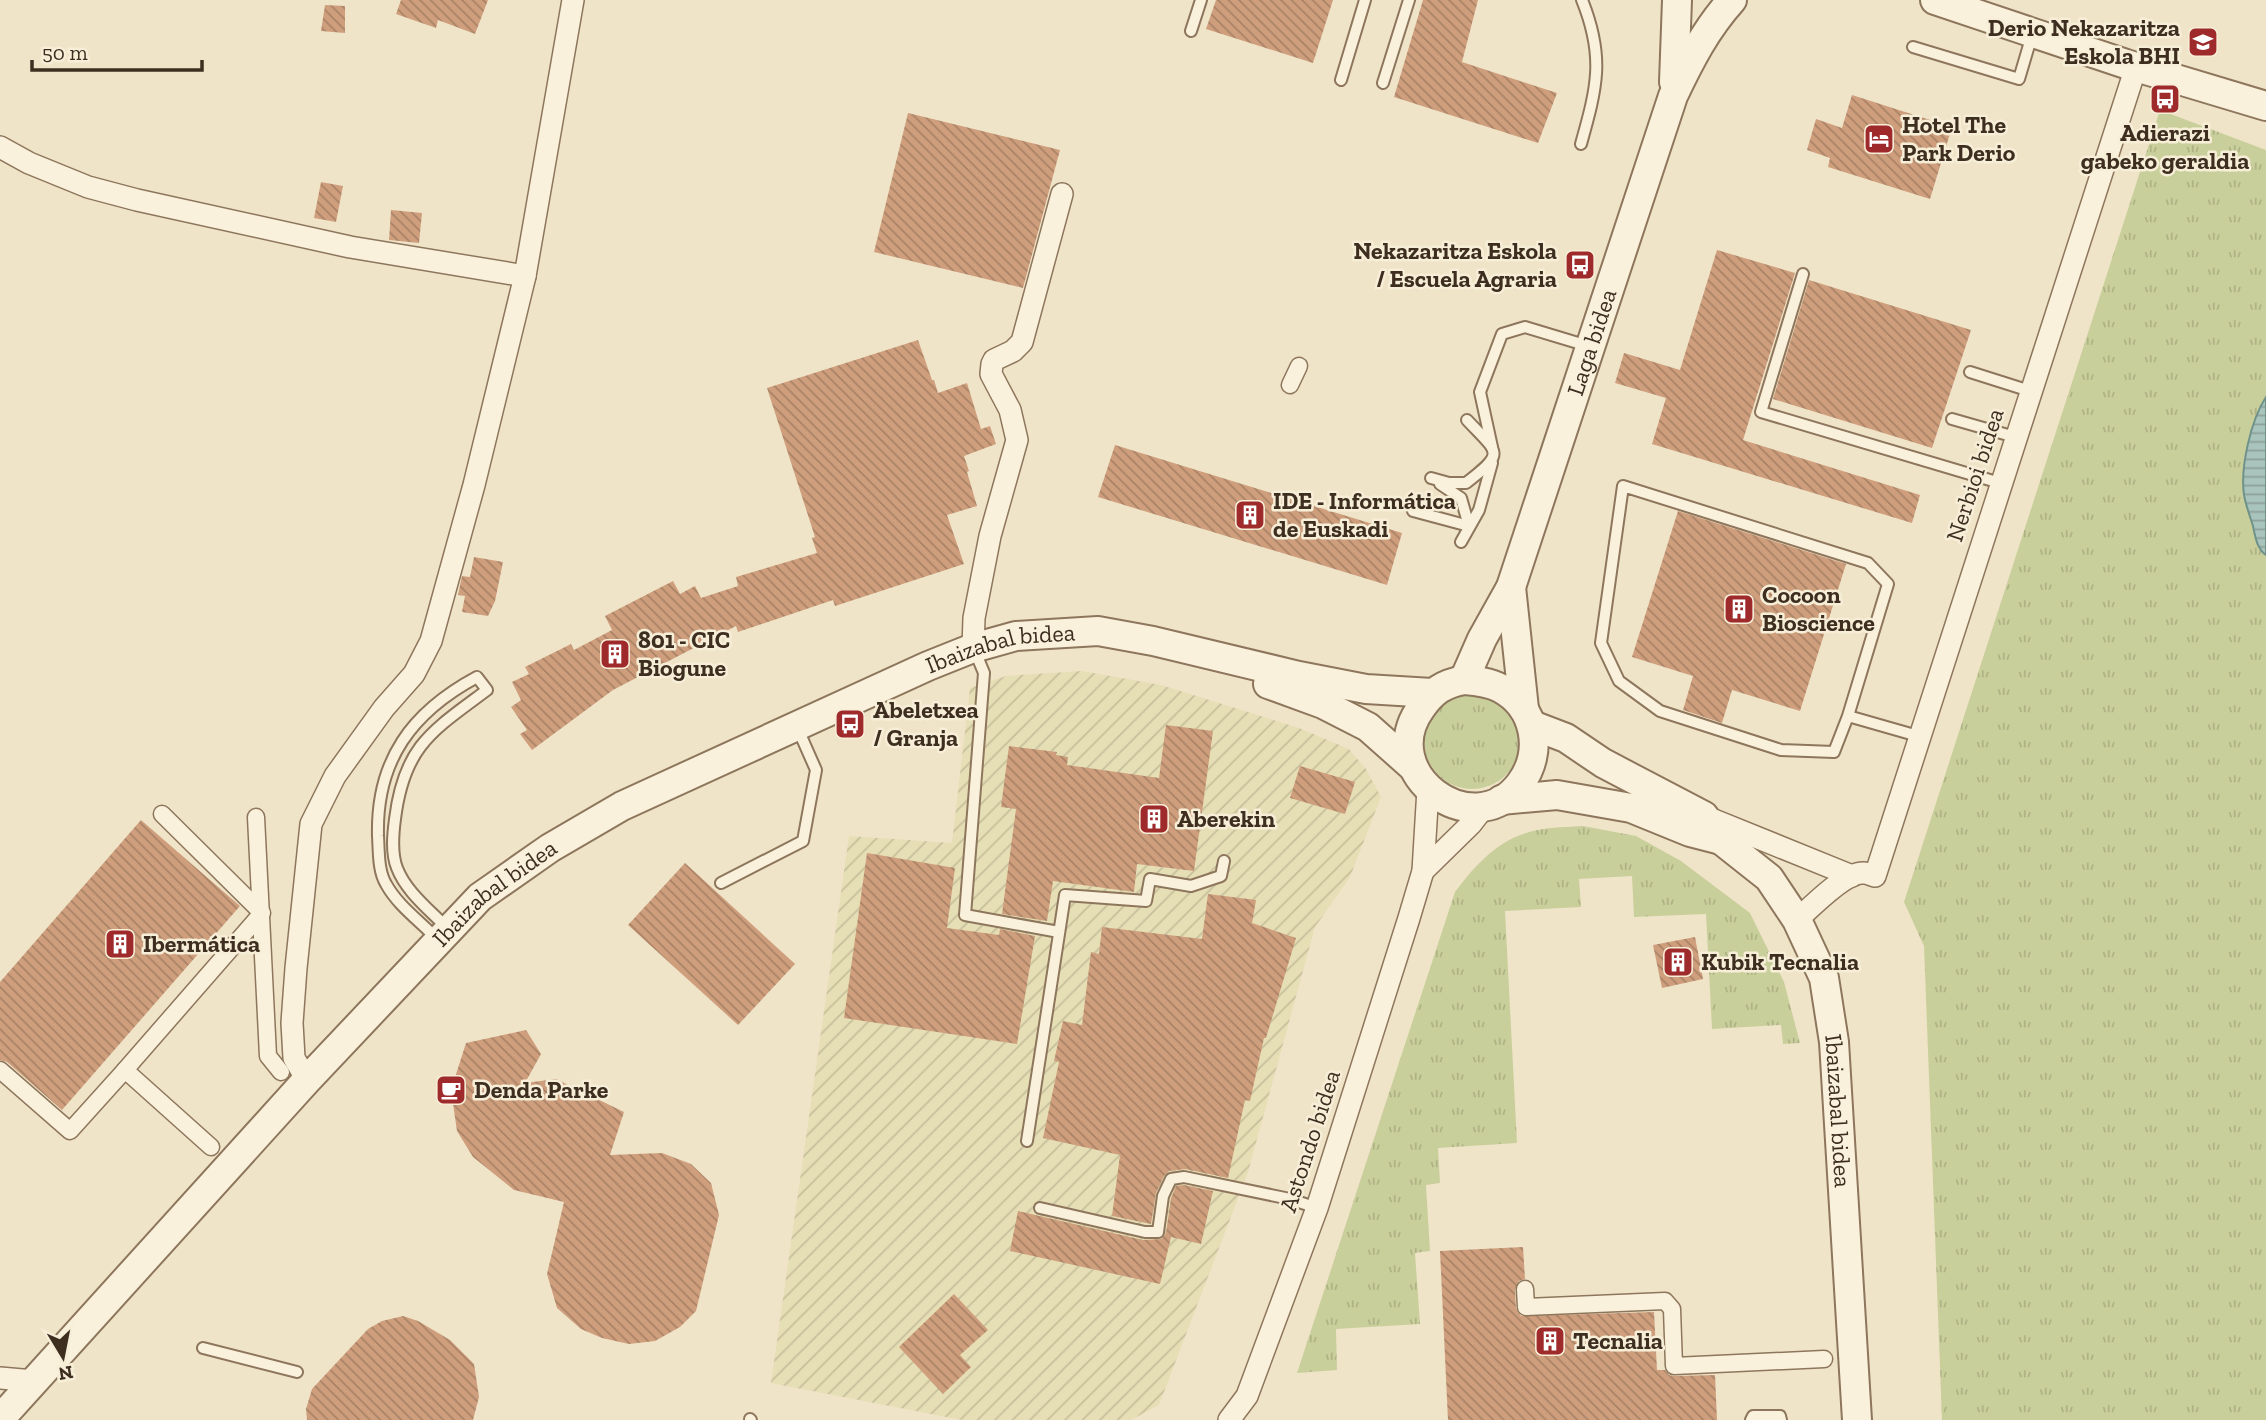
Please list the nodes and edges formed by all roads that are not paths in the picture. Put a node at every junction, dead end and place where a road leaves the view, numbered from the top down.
1 (573, 0) edge
2 (1201, 0) edge
3 (1365, 0) edge
4 (1409, 0) edge
5 (1582, 0) edge
6 (1677, 0) edge
7 (1732, 0) edge
8 (1935, 0) edge
9 (1191, 32) dead end
10 (2032, 33) junction
11 (1913, 47) dead end
12 (2136, 67) junction
13 (1341, 80) dead end
14 (1383, 83) dead end
15 (1673, 96) junction
16 (2266, 106) edge
17 (1581, 144) dead end
18 (0, 147) edge
19 (1062, 194) dead end
20 (1803, 274) dead end
21 (525, 276) junction
22 (1590, 347) junction
23 (1299, 366) dead end
24 (1970, 372) dead end
25 (1290, 385) dead end
26 (2030, 391) junction
27 (1952, 419) dead end
28 (1466, 420) dead end
29 (2015, 437) junction
30 (1492, 447) junction
31 (1492, 463) junction
32 (2000, 483) junction
33 (1413, 511) dead end
34 (1469, 526) junction
35 (1461, 542) dead end
36 (1511, 587) junction
37 (1153, 641) junction
38 (973, 648) junction
39 (1464, 680) junction
40 (1432, 693) junction
41 (1848, 716) junction
42 (1528, 717) junction
43 (796, 725) junction
44 (1918, 736) junction
45 (1420, 778) junction
46 (1493, 803) junction
47 (162, 814) dead end
48 (1704, 816) junction
49 (256, 817) dead end
50 (1721, 840) junction
51 (1224, 861) dead end
52 (1423, 872) junction
53 (1852, 876) junction
54 (721, 883) dead end
55 (262, 913) junction
56 (1797, 920) junction
57 (1059, 932) junction
58 (443, 934) junction
59 (0, 1070) edge
60 (125, 1070) junction
61 (294, 1076) junction
62 (1027, 1141) dead end
63 (211, 1147) dead end
64 (1040, 1208) dead end
65 (1317, 1208) junction
66 (1525, 1289) dead end
67 (204, 1348) dead end
68 (1824, 1359) dead end
69 (297, 1372) dead end
70 (0, 1378) edge
71 (34, 1381) junction
72 (3, 1418) edge
73 (1229, 1420) edge
74 (1751, 1420) edge
75 (1781, 1420) edge
76 (1857, 1420) edge

1 - 21 street
2 - 9 lane
3 - 13 lane
4 - 14 lane
5 - 17 lane
6 - 15 street, Laga bidea
7 - 15 street, Laga bidea
8 - 10 street
10 - 11 lane
10 - 12 street
12 - 16 street
12 - 26 street, Nerbioi bidea
15 - 22 street, Laga bidea
18 - 21 street
19 - 38 street
20 - 32 lane
21 - 61 street
22 - 30 lane
22 - 36 street, Laga bidea
23 - 25 street
24 - 26 lane
26 - 29 street, Nerbioi bidea
27 - 29 lane
28 - 30 lane
29 - 32 street, Nerbioi bidea
30 - 31 lane
31 - 34 lane
31 - 34 lane
32 - 44 street, Nerbioi bidea
33 - 34 lane
34 - 35 lane
36 - 39 street, Laga bidea
36 - 42 street, Laga bidea
37 - 38 street, Ibaizabal bidea
37 - 40 street, Ibaizabal bidea
37 - 45 street, Ibaizabal bidea
38 - 43 street, Ibaizabal bidea
38 - 57 lane
39 - 40 street
39 - 42 street
40 - 45 street
41 - 41 lane
41 - 44 lane
42 - 46 street
42 - 48 street, Ibaizabal bidea
43 - 54 lane
43 - 58 street, Ibaizabal bidea
44 - 53 street, Nerbioi bidea
45 - 46 street
45 - 52 street, Astondo bidea
46 - 50 street, Ibaizabal bidea
46 - 52 street, Astondo bidea
47 - 55 street
48 - 50 street, Ibaizabal bidea
48 - 53 street
49 - 55 street
50 - 56 street, Ibaizabal bidea
51 - 57 lane
52 - 65 street, Astondo bidea
53 - 56 street
55 - 60 street
55 - 61 street
56 - 76 street, Ibaizabal bidea
57 - 62 lane
58 - 58 lane
58 - 61 street, Ibaizabal bidea
59 - 60 street
60 - 63 street
61 - 71 street, Ibaizabal bidea
64 - 65 lane
65 - 73 street, Astondo bidea
66 - 68 street
67 - 69 lane
70 - 71 street
71 - 72 street, Ibaizabal bidea
74 - 75 lane

